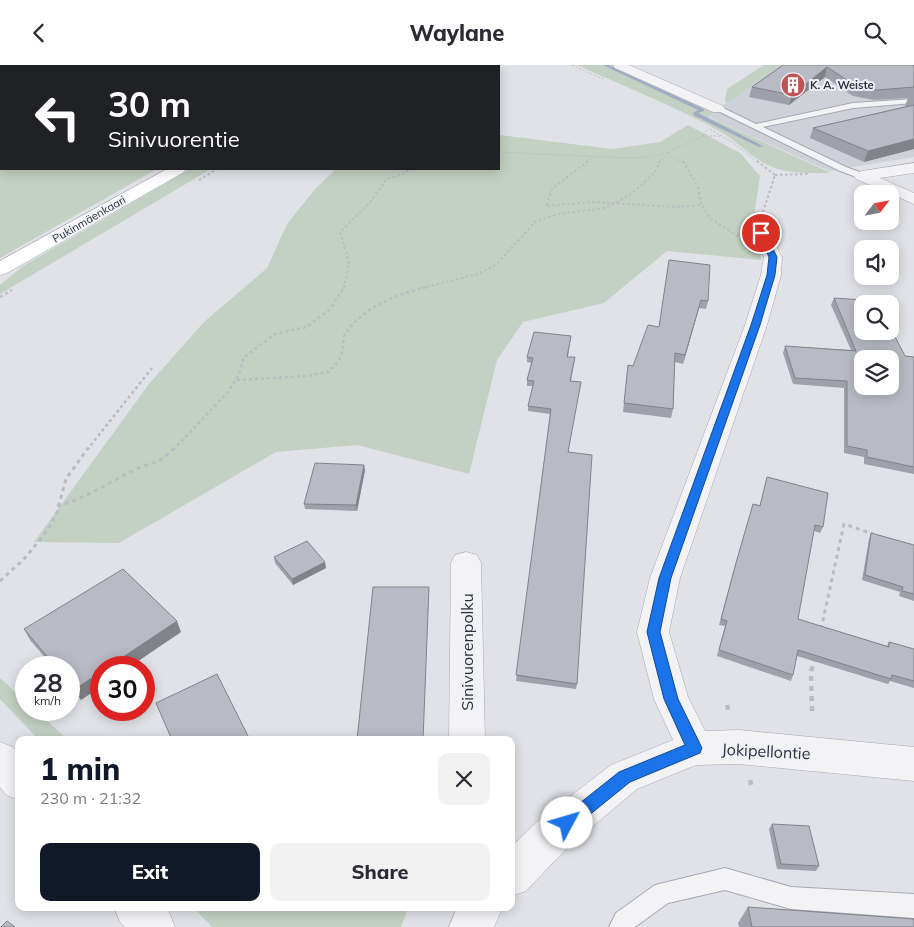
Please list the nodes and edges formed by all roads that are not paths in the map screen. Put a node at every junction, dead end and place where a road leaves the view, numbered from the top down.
1 (619, 65) edge
2 (914, 101) edge
3 (718, 109) joint
4 (755, 127) junction
5 (914, 168) edge
6 (176, 170) edge
7 (862, 176) junction
8 (914, 199) edge
9 (765, 241) road end
10 (0, 269) edge
11 (466, 563) dead end
12 (467, 736) edge
13 (695, 748) junction
14 (0, 759) edge
15 (914, 764) edge
16 (15, 777) edge
17 (515, 872) edge
18 (914, 906) edge
19 (139, 911) edge
20 (480, 911) edge
21 (154, 927) edge
22 (470, 927) edge
23 (621, 927) edge

1 - 3 street
2 - 4 lane
3 - 4 lane
4 - 7 lane
5 - 7 street
6 - 10 main road, Pukinmäenkaari
7 - 8 street
9 - 13 street
11 - 12 street, Sinivuorenpolku
13 - 15 street, Jokipellontie
13 - 17 street, Jokipellontie
14 - 16 street
18 - 23 lane
19 - 21 street
20 - 22 street

